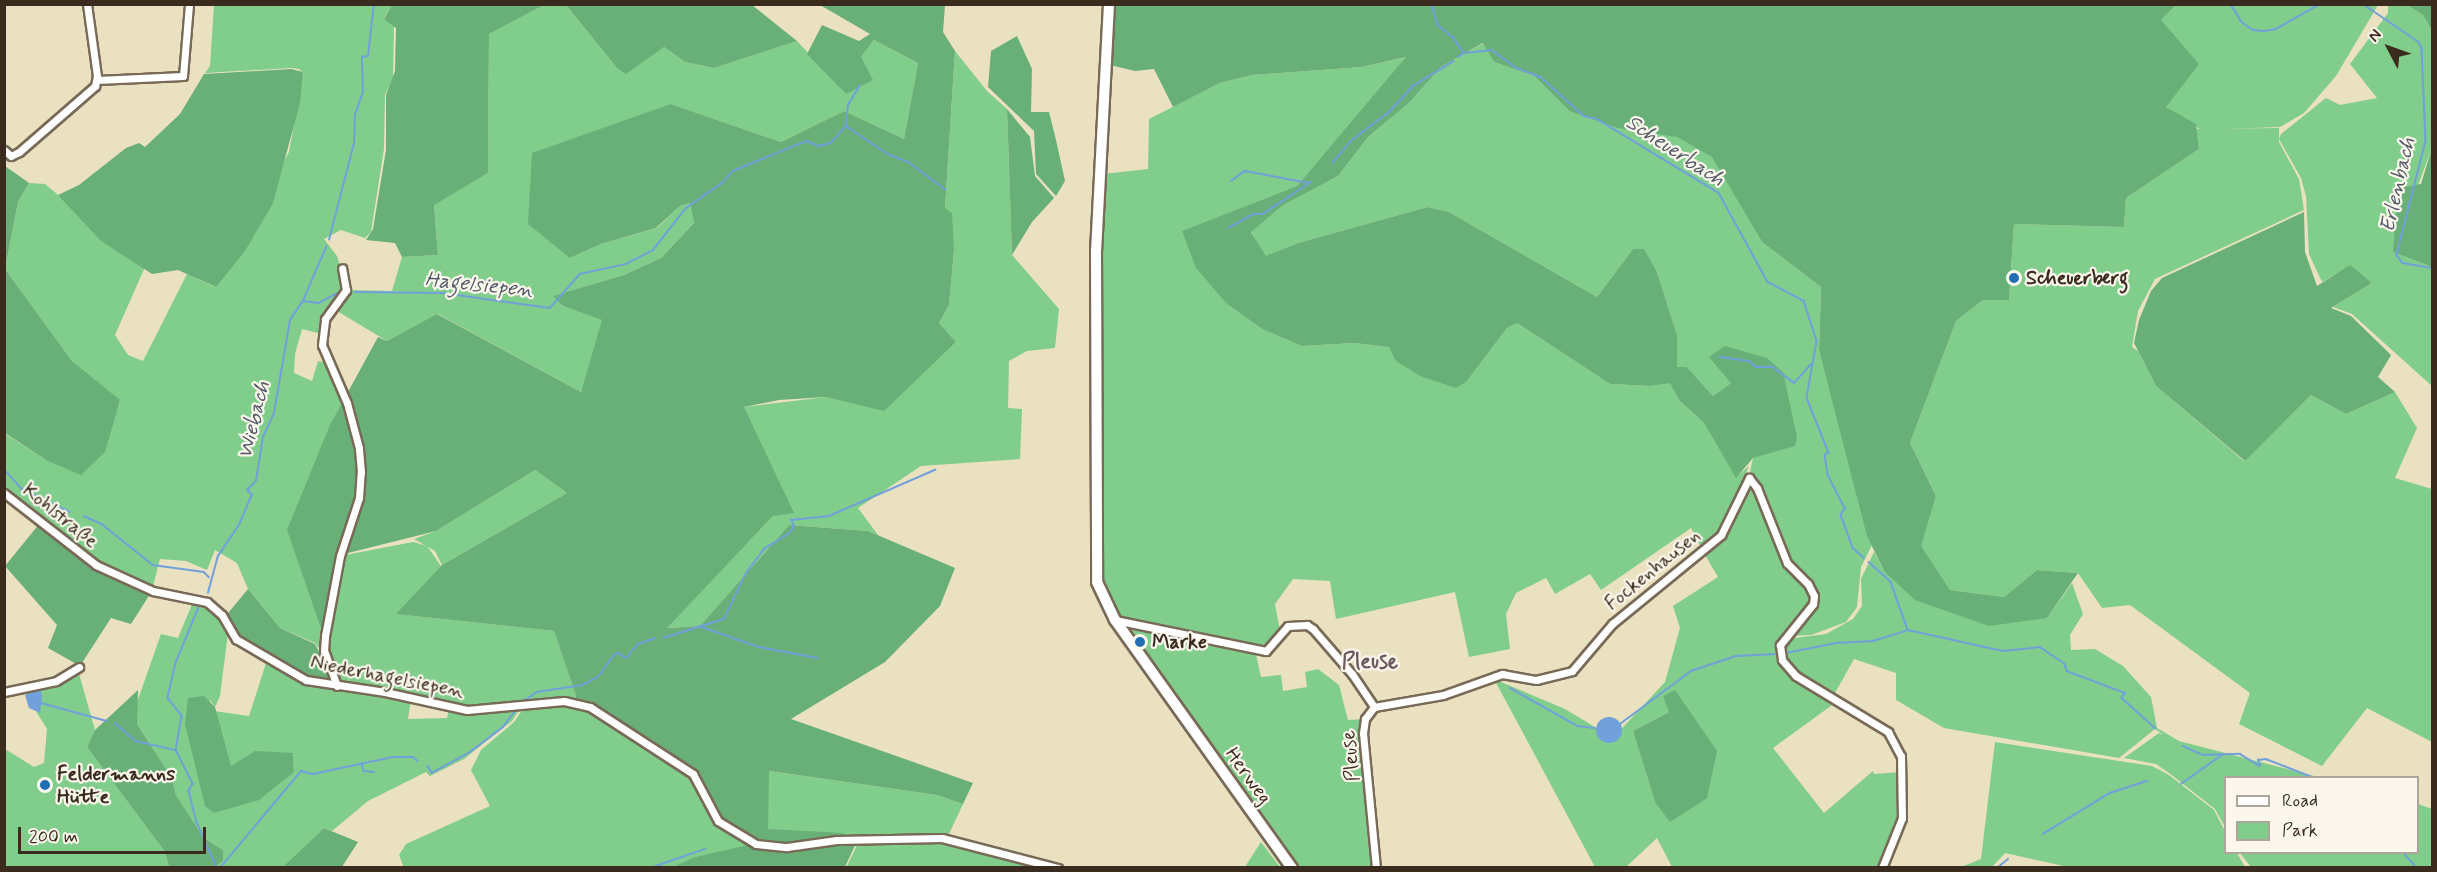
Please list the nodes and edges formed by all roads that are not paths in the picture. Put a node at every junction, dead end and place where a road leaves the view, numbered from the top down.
1 (87, 4) edge
2 (189, 4) edge
3 (1109, 4) edge
4 (97, 80) junction
5 (4, 150) edge
6 (342, 268) dead end
7 (4, 493) edge
8 (202, 599) joint
9 (1115, 620) junction
10 (79, 667) dead end
11 (337, 686) junction
12 (4, 692) edge
13 (1374, 707) junction
14 (1058, 867) edge
15 (1292, 867) edge
16 (1376, 867) edge
17 (1882, 867) edge

1 - 4 street
2 - 4 street
3 - 9 main road, Herweg
4 - 5 street
6 - 11 street
7 - 8 street, Kohlstraße
8 - 11 street, Niederhagelsiepen
9 - 13 street, Pleuse
9 - 15 main road, Herweg
10 - 12 street
11 - 14 street, Niederhagelsiepen
13 - 16 street, Pleuse
13 - 17 street, Fockenhausen

